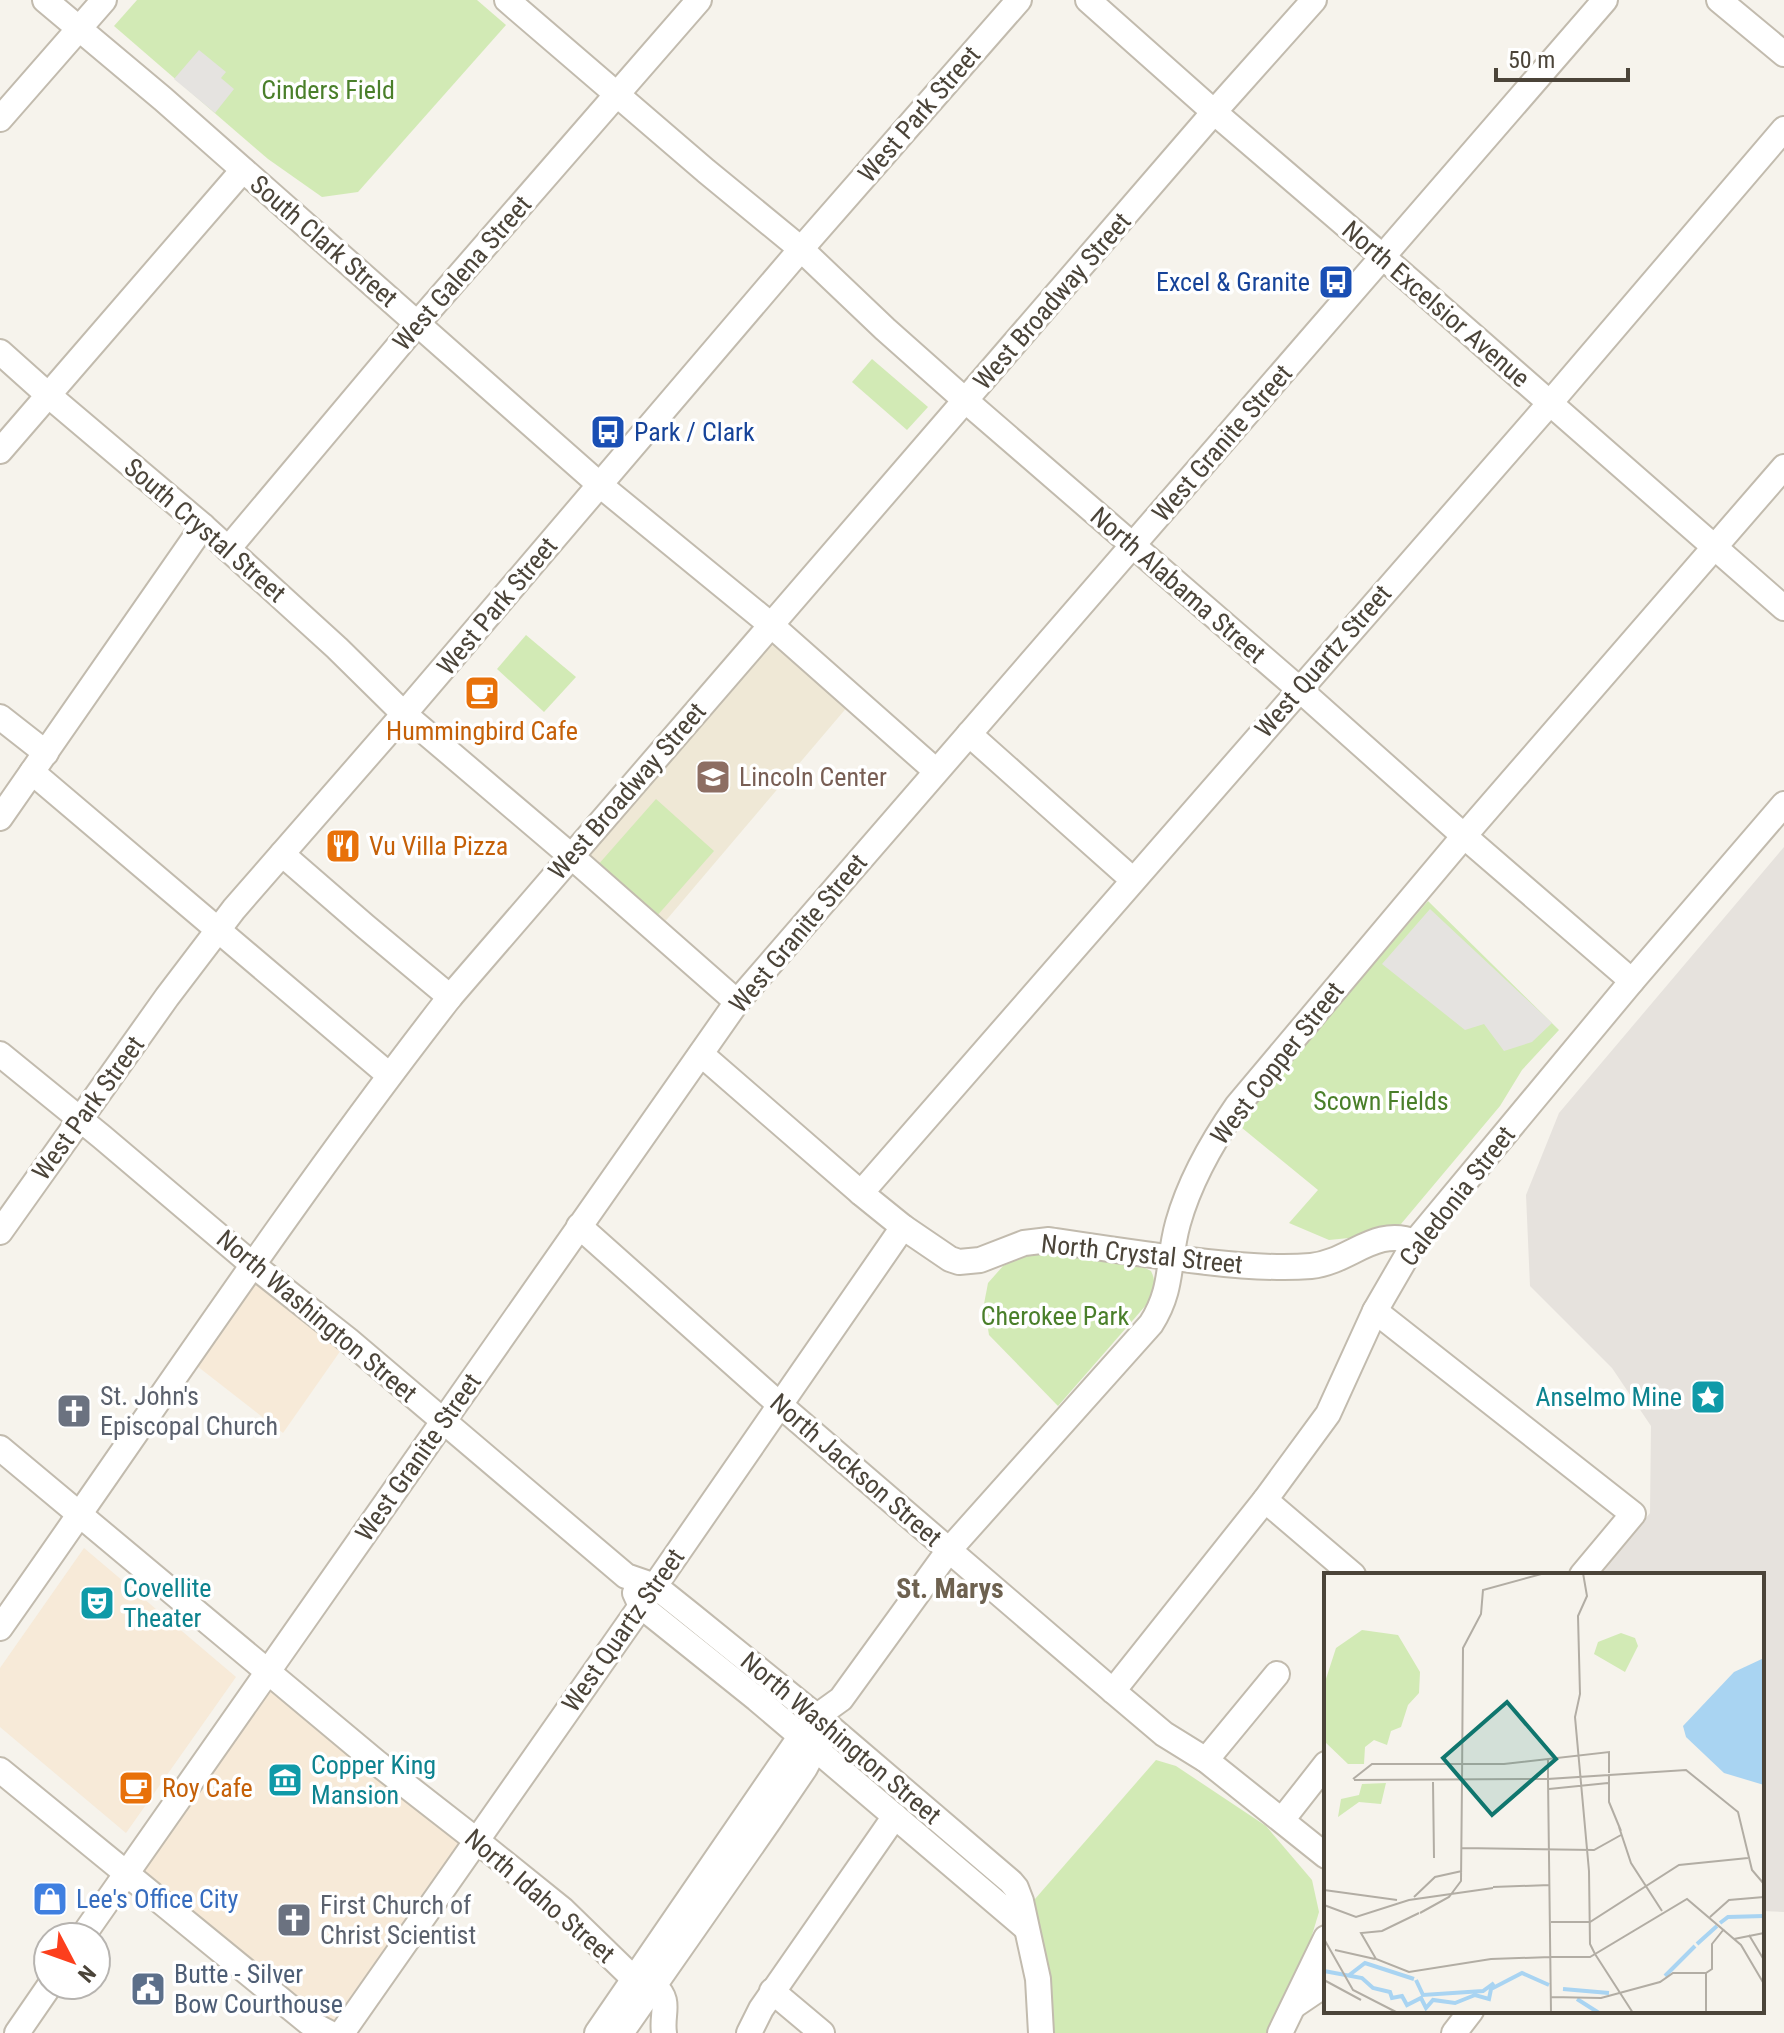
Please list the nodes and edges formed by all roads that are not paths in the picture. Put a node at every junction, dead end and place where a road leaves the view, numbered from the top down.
1 (45, 0) edge
2 (104, 0) edge
3 (507, 0) edge
4 (699, 0) edge
5 (1019, 0) edge
6 (1088, 0) edge
7 (1314, 0) edge
8 (1605, 0) edge
9 (1719, 0) edge
10 (79, 28) junction
11 (1784, 54) edge
12 (616, 94) junction
13 (1214, 112) junction
14 (0, 119) edge
15 (1784, 129) edge
16 (243, 170) junction
17 (801, 249) junction
18 (1383, 257) junction
19 (417, 324) junction
20 (0, 352) edge
21 (47, 394) junction
22 (966, 401) junction
23 (1550, 403) junction
24 (0, 451) edge
25 (1784, 467) edge
26 (600, 485) junction
27 (203, 526) junction
28 (1133, 546) junction
29 (1714, 546) junction
30 (228, 549) junction
31 (1784, 608) edge
32 (771, 625) junction
33 (1299, 689) junction
34 (404, 714) junction
35 (0, 717) edge
36 (969, 734) junction
37 (39, 763) junction
38 (936, 771) junction
39 (1784, 804) edge
40 (0, 818) edge
41 (1464, 836) junction
42 (282, 854) junction
43 (571, 856) junction
44 (1133, 880) junction
45 (218, 930) junction
46 (1632, 981) junction
47 (450, 997) junction
48 (737, 1002) junction
49 (0, 1054) edge
50 (701, 1054) junction
51 (389, 1075) junction
52 (80, 1119) junction
53 (861, 1193) junction
54 (579, 1226) junction
55 (903, 1227) junction
56 (0, 1232) edge
57 (1415, 1242) junction
58 (1171, 1258) junction
59 (253, 1265) junction
60 (1375, 1311) junction
61 (780, 1405) junction
62 (443, 1421) junction
63 (0, 1448) edge
64 (1265, 1500) junction
65 (79, 1515) junction
66 (949, 1550) junction
67 (1351, 1573) edge
68 (1584, 1573) edge
69 (648, 1596) junction
70 (0, 1628) edge
71 (269, 1671) junction
72 (1277, 1674) dead end
73 (1113, 1691) junction
74 (824, 1723) junction
75 (808, 1743) junction
76 (1206, 1760) junction
77 (1324, 1767) edge
78 (0, 1770) edge
79 (895, 1816) junction
80 (1282, 1820) junction
81 (476, 1840) junction
82 (1324, 1854) edge
83 (125, 1874) junction
84 (93, 1921) edge
85 (1025, 1927) junction
86 (1324, 1942) edge
87 (644, 1982) junction
88 (1324, 1985) edge
89 (772, 1991) junction
90 (39, 2001) edge
91 (1295, 2005) junction
92 (1469, 2013) edge
93 (17, 2033) edge
94 (329, 2033) edge
95 (342, 2033) edge
96 (597, 2033) edge
97 (621, 2033) edge
98 (664, 2033) edge
99 (749, 2033) edge
100 (822, 2033) edge
101 (1041, 2033) edge
102 (1280, 2033) edge
103 (1454, 2033) edge

1 - 10 street, South Clark Street
2 - 10 street
3 - 12 street, North Alabama Street
4 - 12 street, West Galena Street
5 - 17 street, West Park Street
6 - 13 street, North Excelsior Avenue
7 - 13 street, West Broadway Street
8 - 18 street, West Granite Street
9 - 11 street
10 - 14 street
10 - 16 street, South Clark Street
12 - 17 street, North Alabama Street
12 - 19 street, West Galena Street
13 - 18 street, North Excelsior Avenue
13 - 22 street, West Broadway Street
15 - 23 street, West Quartz Street
16 - 19 street, South Clark Street
16 - 21 street
17 - 22 street, North Alabama Street
17 - 26 street, West Park Street
18 - 23 street, North Excelsior Avenue
18 - 28 street, West Granite Street
19 - 26 street, South Clark Street
19 - 30 street, West Galena Street
20 - 21 street, South Crystal Street
21 - 24 street
21 - 27 street, South Crystal Street
22 - 28 street, North Alabama Street
22 - 32 street, West Broadway Street
23 - 29 street, North Excelsior Avenue
23 - 33 street, West Quartz Street
25 - 29 street, West Copper Street
26 - 32 street, South Clark Street
26 - 34 street, West Park Street
27 - 30 street, South Crystal Street
27 - 37 street
28 - 33 street, North Alabama Street
28 - 36 street, West Granite Street
29 - 31 street, North Excelsior Avenue
29 - 41 street, West Copper Street
30 - 34 street, South Crystal Street
32 - 38 street, South Clark Street
32 - 43 street, West Broadway Street
33 - 41 street, North Alabama Street
33 - 44 street, West Quartz Street
34 - 42 street, West Park Street
34 - 43 street
35 - 37 street
36 - 38 street, West Granite Street
36 - 44 street
37 - 40 street
37 - 45 street
38 - 48 street, West Granite Street
39 - 46 street, Caledonia Street
41 - 46 street, North Alabama Street
41 - 58 street, West Copper Street
42 - 45 street, West Park Street
42 - 47 street
43 - 47 street, West Broadway Street
43 - 48 street
44 - 53 street, West Quartz Street
45 - 51 street
45 - 52 street, West Park Street
46 - 57 street, Caledonia Street
47 - 51 street, West Broadway Street
48 - 50 street, West Granite Street
49 - 52 street, North Washington Street
50 - 53 street, North Crystal Street
50 - 54 street, West Granite Street
51 - 59 street, West Broadway Street
52 - 56 street, West Park Street
52 - 59 street, North Washington Street
53 - 55 street, North Crystal Street
54 - 61 street, North Jackson Street
54 - 62 street, West Granite Street
55 - 58 street, North Crystal Street
55 - 61 street, West Quartz Street
57 - 58 street, North Crystal Street
57 - 60 street, Caledonia Street
58 - 66 street, West Copper Street
59 - 62 street, North Washington Street
59 - 65 street, West Broadway Street
60 - 64 street, Caledonia Street
60 - 68 street
61 - 66 street, North Jackson Street
61 - 69 street, West Quartz Street
62 - 69 street, North Washington Street
62 - 71 street, West Granite Street
63 - 65 street, North Idaho Street
64 - 67 street
64 - 73 street, Caledonia Street
65 - 70 street, West Broadway Street
65 - 71 street, North Idaho Street
66 - 73 street, North Jackson Street
66 - 74 street, West Copper Street
69 - 74 street, North Washington Street
69 - 75 street, North Washington Street
69 - 81 street, West Quartz Street
71 - 81 street, North Idaho Street
71 - 83 street, West Granite Street
72 - 76 street
73 - 76 street, North Jackson Street
74 - 75 street, West Copper Street
74 - 85 street, North Washington Street
75 - 79 street, North Washington Street
75 - 87 street, West Copper Street
76 - 80 street, North Jackson Street
77 - 80 street
78 - 83 street
79 - 85 street, North Washington Street
79 - 89 street
80 - 82 street, North Jackson Street
81 - 87 street, North Idaho Street
81 - 95 street, West Quartz Street
83 - 84 street, West Granite Street
83 - 94 street
85 - 101 street, North Washington Street
86 - 91 street
87 - 96 street, West Copper Street
87 - 97 street, West Copper Street
87 - 98 street
88 - 91 street
89 - 99 street
89 - 100 street
90 - 93 street
91 - 102 street
92 - 103 street

